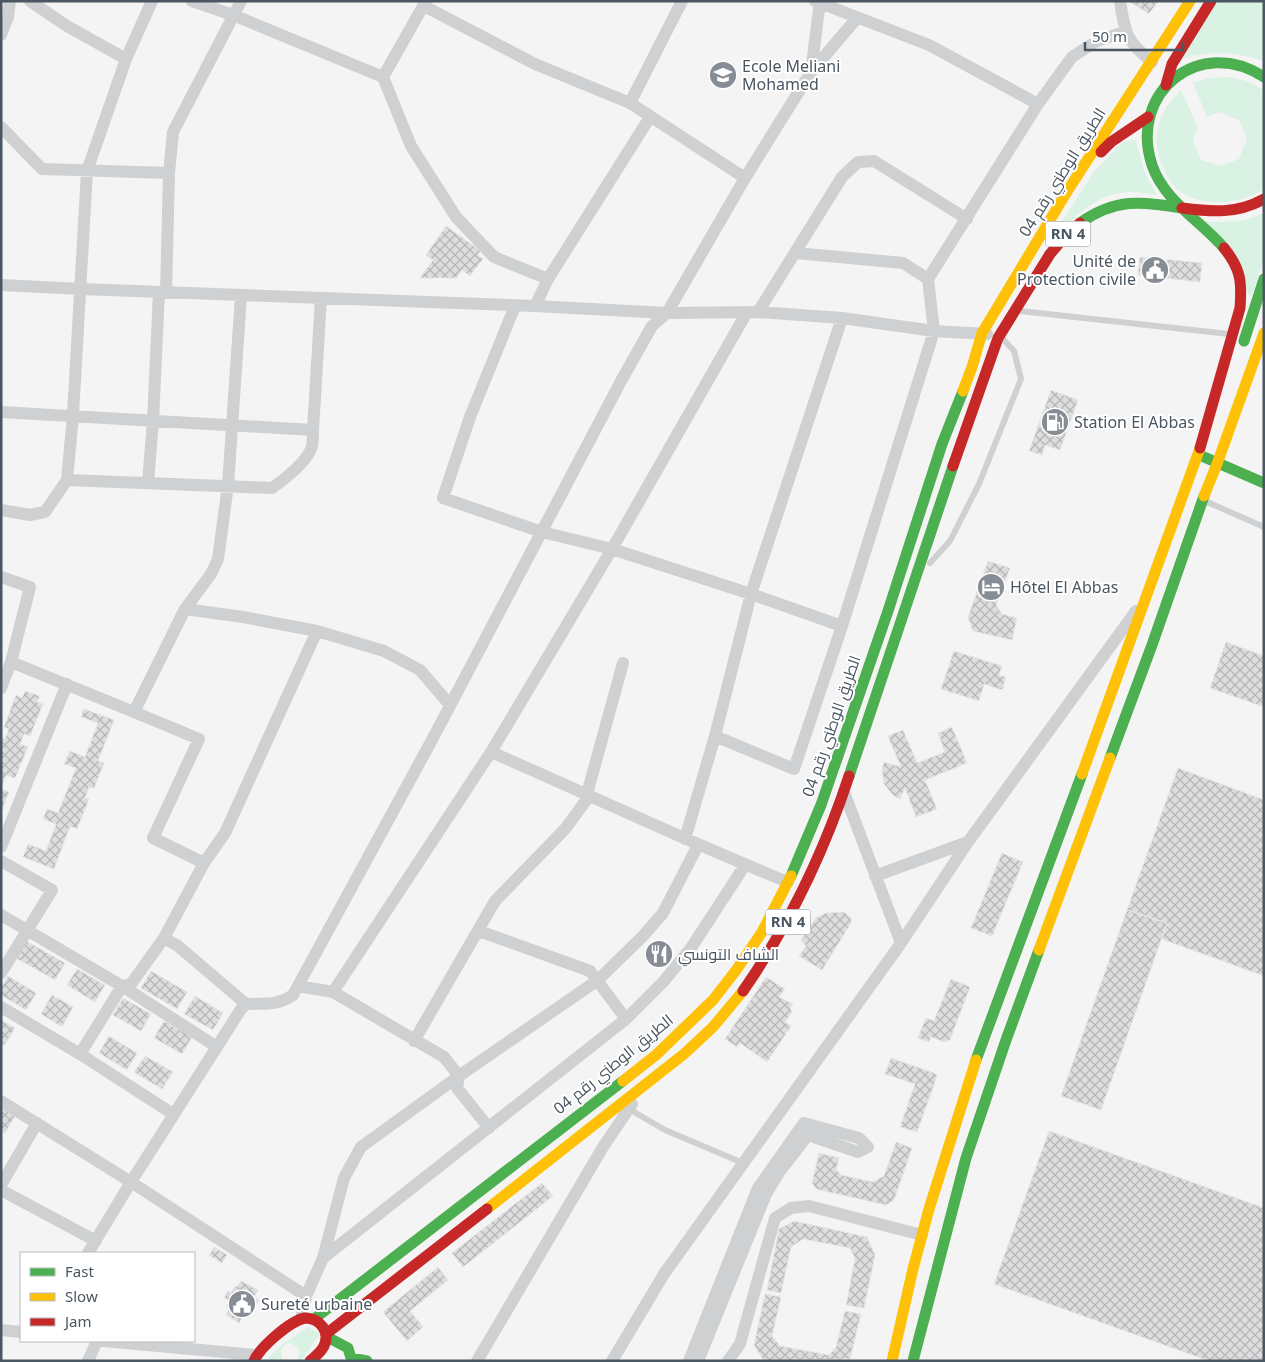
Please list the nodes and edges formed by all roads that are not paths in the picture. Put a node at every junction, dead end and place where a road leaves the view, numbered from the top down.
1 (10, 1) edge
2 (30, 1) edge
3 (152, 1) edge
4 (192, 1) edge
5 (241, 1) edge
6 (682, 1) edge
7 (1120, 1) edge
8 (1190, 1) edge
9 (1211, 1) edge
10 (818, 2) edge
11 (425, 3) edge
12 (233, 15) junction
13 (857, 18) junction
14 (1124, 32) junction
15 (1, 35) edge
16 (126, 59) junction
17 (1152, 62) junction
18 (811, 72) junction
19 (382, 77) junction
20 (1264, 77) edge
21 (1166, 85) junction
22 (630, 103) junction
23 (1038, 104) junction
24 (650, 117) junction
25 (1148, 117) junction
26 (1, 127) edge
27 (87, 171) junction
28 (169, 173) junction
29 (745, 178) junction
30 (1068, 190) junction
31 (1264, 199) edge
32 (1182, 208) junction
33 (967, 219) junction
34 (796, 253) junction
35 (928, 278) junction
36 (548, 279) junction
37 (1264, 279) edge
38 (1, 285) edge
39 (81, 289) junction
40 (163, 292) junction
41 (241, 296) junction
42 (322, 298) junction
43 (516, 306) junction
44 (535, 306) junction
45 (1015, 310) junction
46 (667, 312) junction
47 (753, 312) junction
48 (842, 318) junction
49 (934, 331) junction
50 (1264, 333) edge
51 (982, 334) junction
52 (999, 335) junction
53 (1233, 335) junction
54 (1, 412) edge
55 (73, 415) junction
56 (153, 421) junction
57 (1231, 424) junction
58 (233, 426) junction
59 (313, 430) junction
60 (1198, 454) junction
61 (1217, 464) junction
62 (67, 480) junction
63 (148, 483) junction
64 (1264, 483) edge
65 (228, 485) junction
66 (1193, 497) junction
67 (1, 510) edge
68 (1264, 527) edge
69 (542, 532) junction
70 (612, 549) junction
71 (1, 577) edge
72 (917, 577) junction
73 (751, 594) junction
74 (1145, 598) junction
75 (185, 609) junction
76 (842, 626) junction
77 (317, 631) junction
78 (11, 662) junction
79 (623, 663) dead end
80 (67, 684) junction
81 (1, 688) edge
82 (450, 705) junction
83 (134, 712) junction
84 (715, 736) junction
85 (491, 752) junction
86 (844, 792) junction
87 (588, 794) junction
88 (685, 839) junction
89 (968, 842) junction
90 (698, 845) junction
91 (1, 847) edge
92 (1, 861) edge
93 (204, 863) junction
94 (746, 865) junction
95 (875, 876) junction
96 (788, 882) junction
97 (1, 915) edge
98 (26, 931) junction
99 (479, 931) junction
100 (164, 938) junction
101 (901, 943) junction
102 (1, 973) edge
103 (598, 980) junction
104 (122, 986) junction
105 (298, 986) junction
106 (334, 992) junction
107 (246, 1004) junction
108 (1, 1007) edge
109 (626, 1019) junction
110 (414, 1041) junction
111 (217, 1048) junction
112 (80, 1054) junction
113 (460, 1076) junction
114 (643, 1088) junction
115 (1, 1101) edge
116 (629, 1109) junction
117 (173, 1114) junction
118 (37, 1124) junction
119 (490, 1128) junction
120 (743, 1163) junction
121 (130, 1182) junction
122 (1, 1185) edge
123 (1, 1190) edge
124 (922, 1235) junction
125 (96, 1241) junction
126 (89, 1252) edge
127 (323, 1258) junction
128 (306, 1296) junction
129 (301, 1319) junction
130 (314, 1319) junction
131 (1, 1330) edge
132 (20, 1332) edge
133 (326, 1337) junction
134 (97, 1342) edge
135 (113, 1342) edge
136 (255, 1358) edge
137 (348, 1360) edge
138 (88, 1361) edge
139 (310, 1361) edge
140 (367, 1361) edge
141 (477, 1361) edge
142 (612, 1361) edge
143 (689, 1361) edge
144 (698, 1361) edge
145 (728, 1361) edge
146 (892, 1361) edge
147 (913, 1361) edge

1 - 15 street
2 - 16 street
3 - 16 street
4 - 12 street
5 - 12 street
6 - 22 street
7 - 14 street
8 - 17 main road, الطريق الوطني رقم 04 / RN 4
9 - 21 main road
10 - 13 street
10 - 18 street
11 - 19 street
11 - 22 street
12 - 19 street
12 - 28 street
13 - 18 street
13 - 23 street
14 - 17 street
14 - 23 street
16 - 27 street
17 - 30 main road, الطريق الوطني رقم 04 / RN 4
18 - 29 street
19 - 36 street
20 - 21 main road
21 - 25 main road
22 - 24 street
23 - 33 street
24 - 29 street
24 - 36 street
25 - 30 main road, RN 4
25 - 32 main road
26 - 27 street
27 - 28 street
27 - 39 street
28 - 40 street
29 - 46 street
30 - 51 main road, الطريق الوطني رقم 04 / RN 4
31 - 32 main road, الطريق الوطني رقم 04
32 - 45 main road, الطريق الوطني رقم 04 / RN 4
32 - 53 main road
33 - 34 street
33 - 35 street
34 - 35 street
34 - 47 street
35 - 49 street
36 - 44 street
37 - 57 main road
38 - 39 street
39 - 40 street
39 - 55 street
40 - 41 street
40 - 56 street
41 - 42 street
41 - 58 street
42 - 43 street
42 - 59 street
43 - 44 street
43 - 69 street
44 - 46 street
45 - 52 main road, الطريق الوطني رقم 04 / RN 4
45 - 53 lane
46 - 47 street
46 - 69 street
47 - 48 street
47 - 70 street
48 - 49 street
48 - 73 street
49 - 51 street
49 - 76 street
50 - 57 main road
51 - 52 street
51 - 96 main road, الطريق الوطني رقم 04 / RN 4
52 - 72 main road, الطريق الوطني رقم 04 / RN 4
52 - 72 lane
53 - 60 main road
54 - 55 street
55 - 56 street
55 - 62 street
56 - 58 street
56 - 63 street
57 - 61 main road
58 - 59 street
58 - 65 street
59 - 65 street
60 - 61 main road
60 - 66 main road
61 - 64 main road
61 - 66 main road
62 - 63 street
62 - 67 street
63 - 65 street
65 - 75 street
66 - 68 lane
66 - 74 main road
66 - 147 main road
69 - 70 street
69 - 82 street
70 - 73 street
70 - 85 street
71 - 78 street
72 - 86 main road, الطريق الوطني رقم 04 / RN 4
73 - 76 street
73 - 84 street
74 - 89 street
74 - 124 main road
75 - 77 street
75 - 83 street
76 - 84 street
77 - 82 street
77 - 93 street
78 - 80 street
78 - 81 street
79 - 87 street
80 - 83 street
80 - 91 street
82 - 105 street
83 - 93 street
84 - 88 street
85 - 87 street
85 - 106 street
86 - 95 street
86 - 114 main road, الطريق الوطني رقم 04 / RN 4
87 - 88 street
87 - 99 street
88 - 90 street
89 - 95 street
89 - 101 street
90 - 94 street
90 - 103 street
92 - 98 street
93 - 100 street
94 - 96 street
94 - 109 street
95 - 101 street
96 - 130 main road, الطريق الوطني رقم 04 / RN 4
97 - 98 street
98 - 102 street
98 - 104 street
99 - 103 street
99 - 110 street
100 - 104 street
100 - 107 street
101 - 120 street
103 - 109 street
103 - 113 street
104 - 111 street
104 - 112 street
105 - 106 street
105 - 107 street
106 - 110 street
107 - 111 street
108 - 112 street
109 - 119 street
110 - 113 street
111 - 117 street
112 - 117 street
113 - 119 street
113 - 127 street
114 - 116 street
114 - 133 main road, الطريق الوطني رقم 04 / RN 4
115 - 118 street
116 - 120 lane
116 - 141 street
117 - 121 street
118 - 121 street
118 - 122 street
119 - 127 street
120 - 142 street
121 - 125 street
121 - 128 street
123 - 125 street
124 - 145 street
124 - 146 main road
125 - 126 street
127 - 128 street
128 - 129 street
129 - 130 main road
129 - 136 main road
130 - 133 main road
131 - 132 street
133 - 137 main road
133 - 139 main road, الطريق الوطني رقم 04 / RN 4
134 - 138 street
135 - 136 street
137 - 140 main road
143 - 144 street

